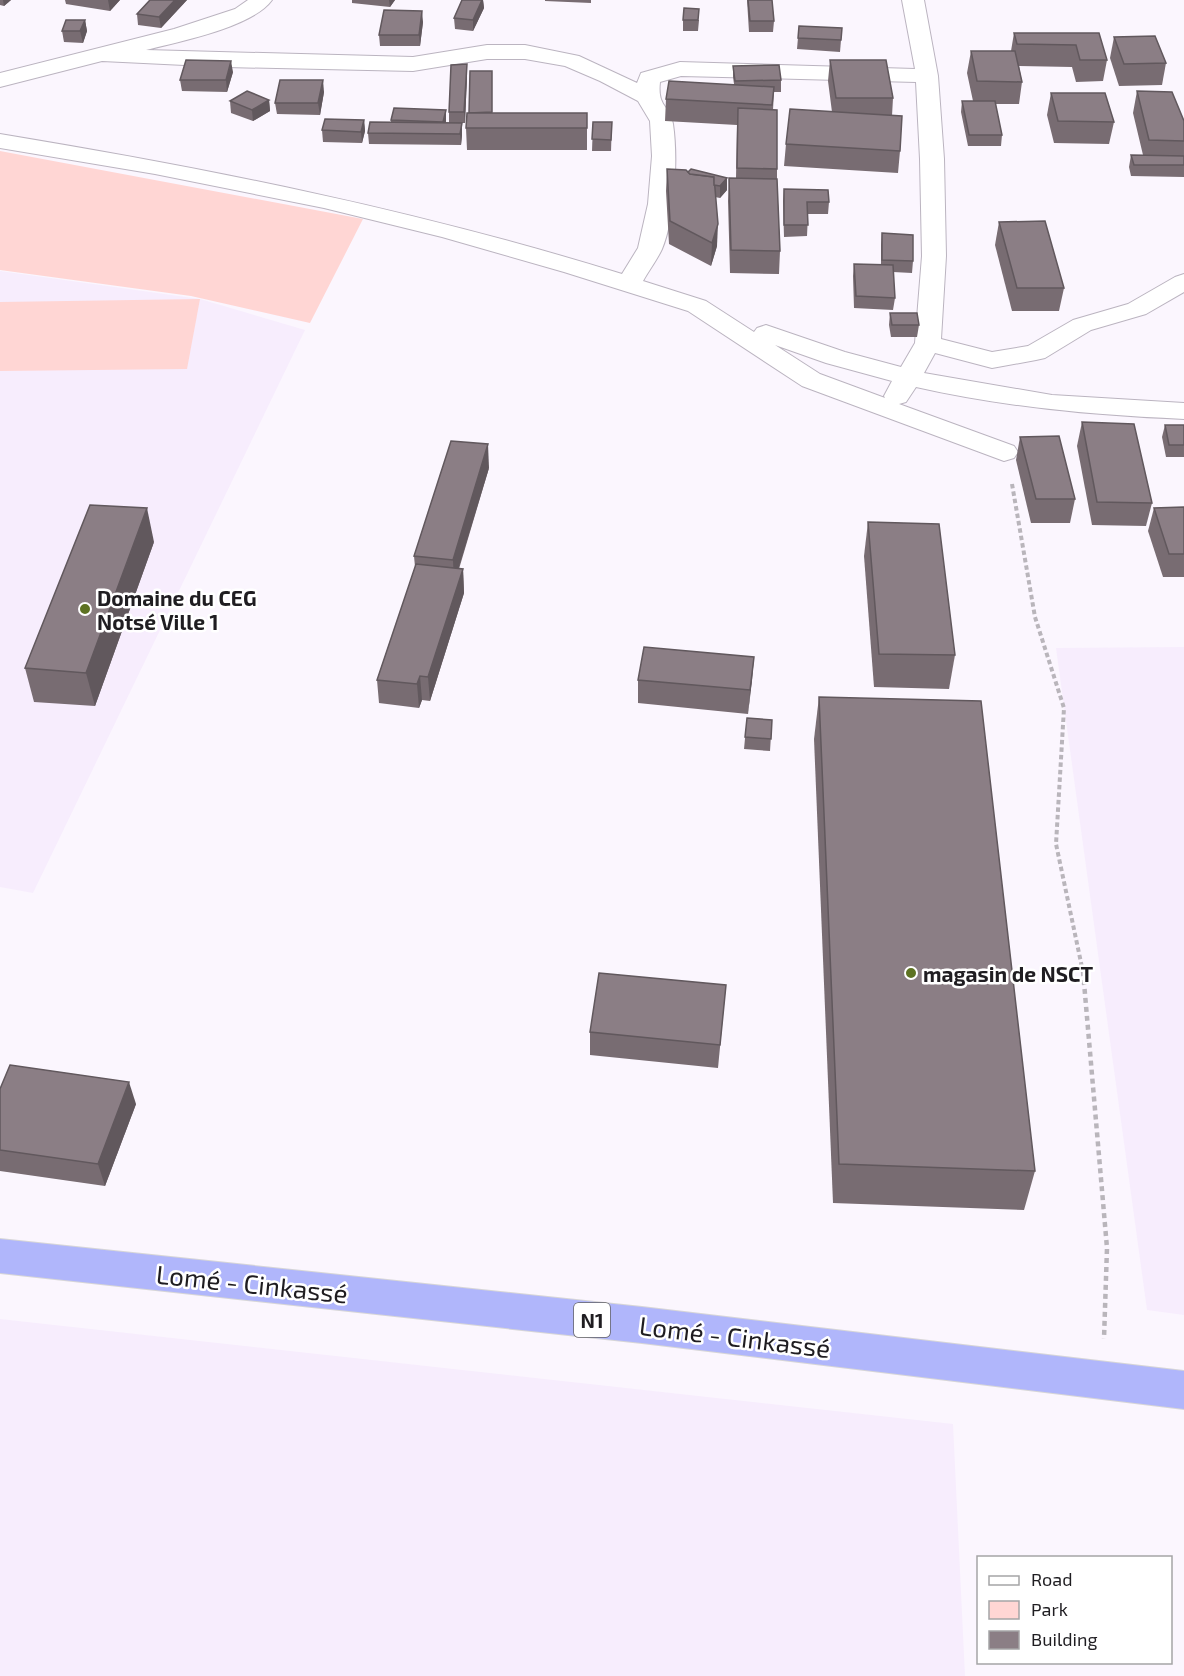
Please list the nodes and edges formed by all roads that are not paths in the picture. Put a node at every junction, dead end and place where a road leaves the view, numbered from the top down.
1 (261, 0) edge
2 (912, 0) edge
3 (96, 54) junction
4 (927, 76) junction
5 (0, 80) edge
6 (647, 97) junction
7 (0, 141) edge
8 (1184, 282) edge
9 (628, 284) junction
10 (697, 306) junction
11 (928, 343) junction
12 (908, 378) junction
13 (889, 410) junction
14 (1184, 411) edge
15 (1004, 452) road end
16 (0, 1256) edge
17 (1184, 1390) edge

1 - 3 street
2 - 4 street
3 - 5 street
3 - 6 street
4 - 6 street
4 - 11 street
6 - 9 street
7 - 9 street
8 - 11 street
9 - 10 street
10 - 12 street
10 - 13 street
11 - 12 street
12 - 13 street
12 - 14 street
13 - 15 street
16 - 17 highway, Lomé - Cinkassé / N1

